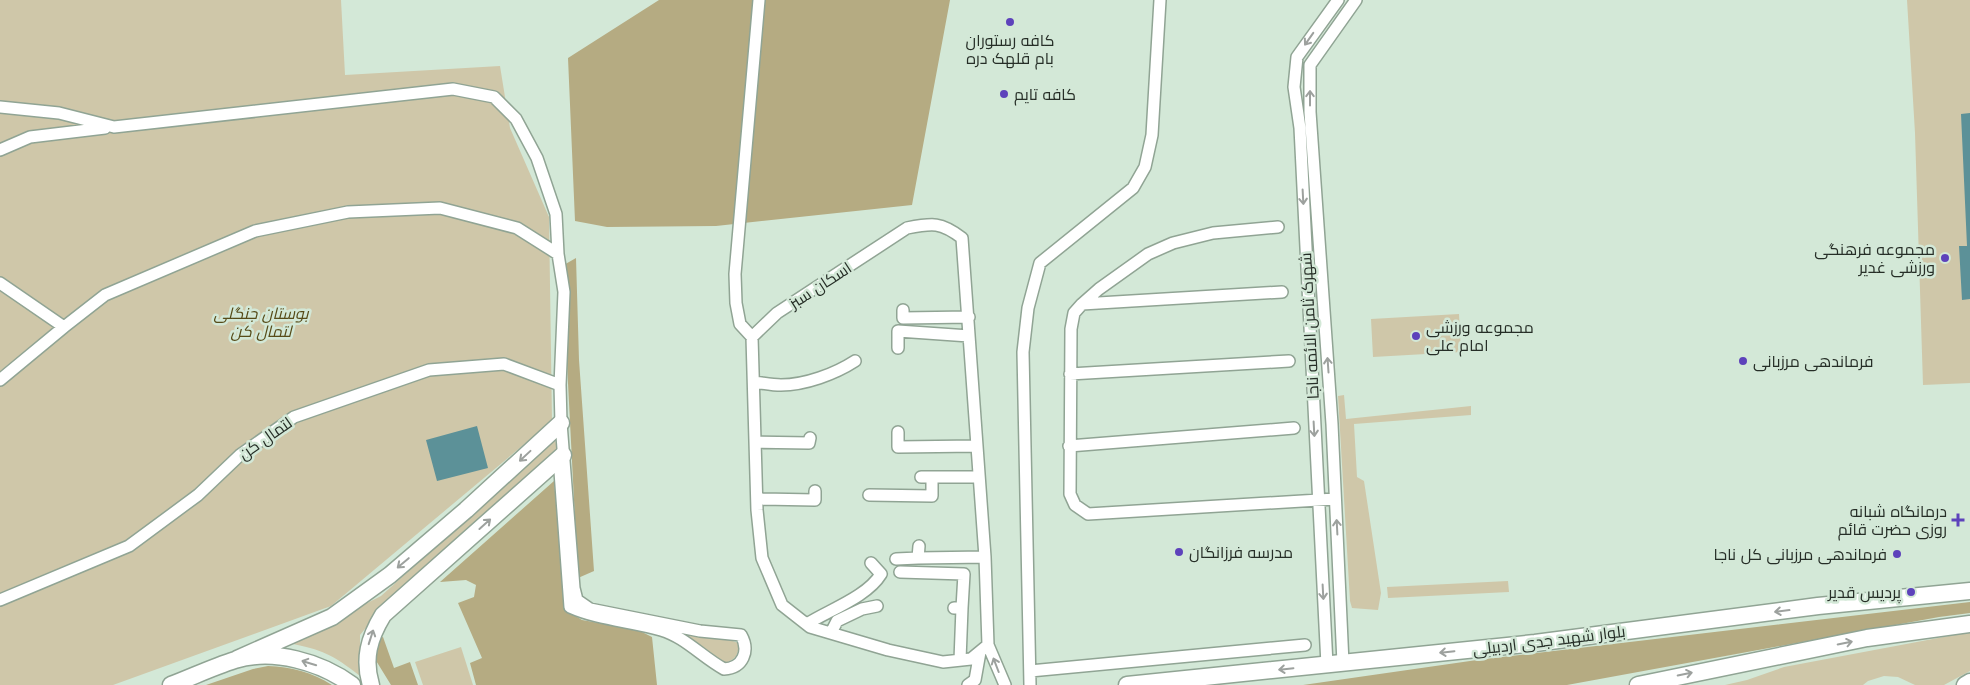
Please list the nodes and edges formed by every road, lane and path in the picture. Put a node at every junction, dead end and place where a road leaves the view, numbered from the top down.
1 (759, 0) edge
2 (1160, 0) edge
3 (1356, 0) edge
4 (1337, 2) edge
5 (1346, 13) junction
6 (0, 107) edge
7 (1305, 121) junction
8 (114, 127) junction
9 (0, 150) edge
10 (1278, 227) dead end
11 (558, 254) junction
12 (1307, 273) junction
13 (1321, 273) junction
14 (0, 283) edge
15 (1282, 292) dead end
16 (1082, 304) junction
17 (903, 310) dead end
18 (969, 317) junction
19 (64, 328) junction
20 (969, 336) junction
21 (752, 337) junction
22 (898, 348) dead end
23 (1289, 360) dead end
24 (855, 361) dead end
25 (1070, 374) junction
26 (0, 380) edge
27 (754, 382) junction
28 (560, 385) junction
29 (561, 423) junction
30 (1294, 428) dead end
31 (898, 432) dead end
32 (810, 438) dead end
33 (755, 442) junction
34 (976, 446) junction
35 (1069, 446) junction
36 (561, 456) junction
37 (978, 477) junction
38 (815, 491) dead end
39 (869, 495) dead end
40 (757, 499) junction
41 (1336, 499) junction
42 (1318, 501) junction
43 (919, 546) dead end
44 (985, 557) junction
45 (918, 558) junction
46 (896, 560) dead end
47 (871, 563) dead end
48 (900, 572) dead end
49 (1970, 591) edge
50 (0, 600) edge
51 (877, 606) dead end
52 (807, 624) junction
53 (1970, 624) edge
54 (830, 633) junction
55 (1305, 645) dead end
56 (984, 649) junction
57 (237, 659) junction
58 (960, 660) junction
59 (1343, 663) junction
60 (1327, 665) junction
61 (1030, 670) junction
62 (1970, 682) edge
63 (171, 685) edge
64 (352, 685) edge
65 (372, 685) edge
66 (968, 685) edge
67 (1005, 685) edge
68 (1030, 685) edge
69 (1127, 685) edge
70 (1638, 685) edge
71 (1965, 685) edge

1 - 21 street
2 - 61 street
3 - 5 street, شهرک ثامن الائمه ناجا
4 - 5 street
4 -> 7 street, شهرک ثامن الائمه ناجا
7 -> 5 street, شهرک ثامن الائمه ناجا
6 - 8 street
7 -> 12 street, شهرک ثامن الائمه ناجا
7 - 13 street, شهرک ثامن الائمه ناجا
8 - 9 street
8 - 11 street
10 - 16 street
11 - 19 street
11 - 28 street
12 - 13 street
12 -> 42 street, شهرک ثامن الائمه ناجا
41 -> 13 street, شهرک ثامن الائمه ناجا
14 - 19 street
15 - 16 street
16 - 25 street
17 - 18 street
18 - 20 street, اسکان سبز
18 - 21 street, اسکان سبز
19 - 26 street
20 - 22 street
20 - 34 street, اسکان سبز
21 - 27 street
23 - 25 street
24 - 27 street
25 - 35 street
27 - 33 street
28 - 29 street
28 - 50 street, لتمال کن
29 - 36 street
29 -> 57 main road
30 - 35 street
31 - 34 street
32 - 33 street
33 - 40 street
34 - 37 street, اسکان سبز
35 - 42 street
36 - 36 street
65 -> 36 main road
37 - 39 street
37 - 44 street, اسکان سبز
38 - 40 street
40 - 52 street
41 - 42 street
59 -> 41 street, شهرک ثامن الائمه ناجا
42 -> 60 street, شهرک ثامن الائمه ناجا
43 - 45 street
44 - 45 street
44 - 56 street, اسکان سبز
45 - 46 street
47 - 52 street
48 - 58 street
49 -> 59 main road, بلوار شهید جدی اردبیلی
51 - 54 street
52 - 54 street
70 -> 53 main road
54 - 58 street
55 - 61 street
56 - 58 street
56 - 66 street, اسکان سبز
67 -> 56 street, اسکان سبز
57 - 63 main road
64 -> 57 main road
59 - 60 main road, بلوار شهید جدی اردبیلی
60 -> 69 main road, بلوار شهید جدی اردبیلی
61 - 68 street
62 - 71 main road

